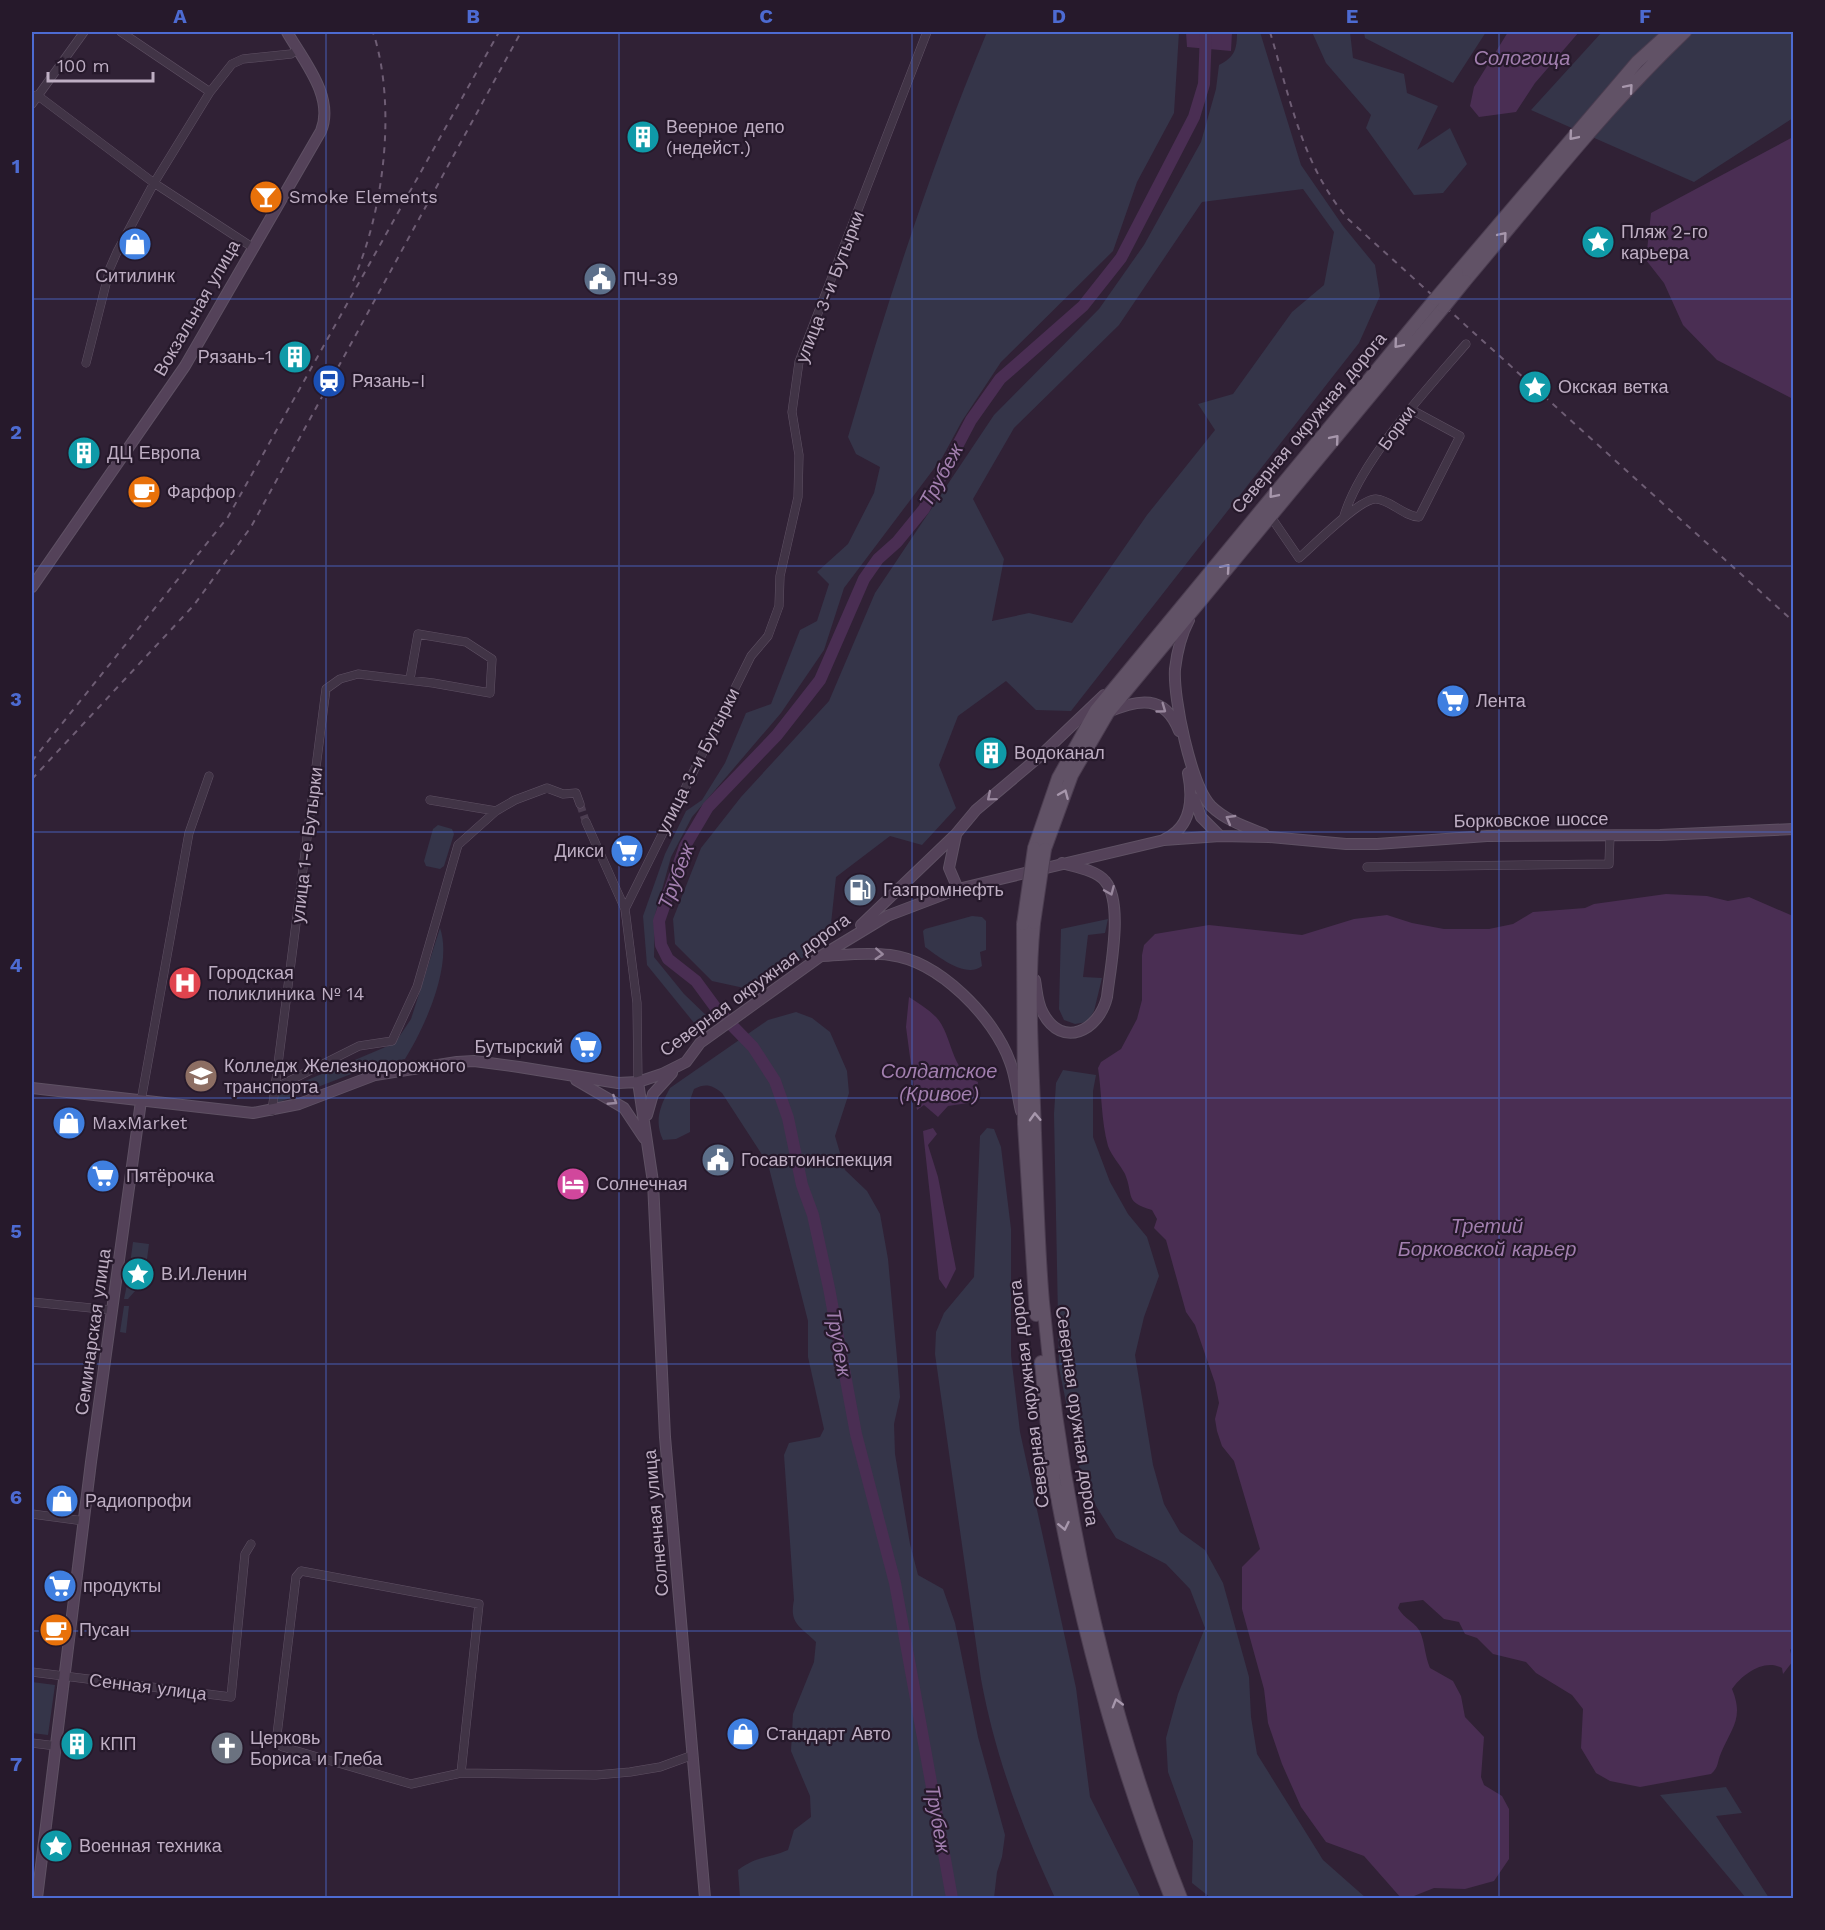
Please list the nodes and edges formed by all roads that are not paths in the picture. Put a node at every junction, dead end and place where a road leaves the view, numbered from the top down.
1 (84, 32) edge
2 (121, 32) edge
3 (287, 32) edge
4 (927, 32) edge
5 (1670, 32) edge
6 (1685, 32) edge
7 (297, 50) junction
8 (210, 92) junction
9 (37, 95) junction
10 (32, 104) edge
11 (154, 183) junction
12 (252, 247) junction
13 (1461, 277) junction
14 (1440, 303) junction
15 (1466, 344) dead end
16 (86, 363) dead end
17 (1410, 409) junction
18 (1271, 517) junction
19 (1343, 520) junction
20 (32, 587) edge
21 (1201, 598) junction
22 (410, 680) junction
23 (1113, 688) junction
24 (1108, 712) junction
25 (209, 776) dead end
26 (1190, 785) junction
27 (430, 800) dead end
28 (580, 804) tunnel mouth
29 (496, 811) junction
30 (587, 825) tunnel mouth
31 (1794, 829) edge
32 (956, 834) junction
33 (1610, 835) junction
34 (1220, 836) junction
35 (1269, 837) junction
36 (1164, 840) junction
37 (1040, 849) junction
38 (1062, 863) junction
39 (1367, 867) dead end
40 (958, 889) junction
41 (625, 909) junction
42 (1028, 924) junction
43 (853, 935) junction
44 (821, 957) junction
45 (1031, 958) junction
46 (686, 1062) junction
47 (564, 1075) junction
48 (638, 1082) junction
49 (32, 1088) edge
50 (275, 1088) junction
51 (141, 1101) junction
52 (272, 1111) junction
53 (1024, 1124) junction
54 (645, 1129) junction
55 (648, 1144) junction
56 (32, 1302) edge
57 (111, 1310) junction
58 (32, 1514) edge
59 (84, 1521) junction
60 (251, 1544) dead end
61 (32, 1672) edge
62 (65, 1677) junction
63 (32, 1743) edge
64 (56, 1746) junction
65 (693, 1755) junction
66 (461, 1773) junction
67 (37, 1899) edge
68 (705, 1899) edge
69 (1171, 1899) edge
70 (1181, 1899) edge

1 - 9 street
2 - 8 street
3 - 7 main road, Вокзальная улица
4 - 41 street, улица 3-и Бутырки
5 -> 13 main road, Северная окружная дорога
13 -> 6 main road, Северная окружная дорога
7 - 8 street
7 - 12 main road, Вокзальная улица
8 - 11 street
9 - 10 street
9 - 11 street
11 - 12 street
11 - 16 street
12 - 20 main road, Вокзальная улица
13 - 14 main road, Северная окружная дорога, bridge
18 -> 14 main road, Северная окружная дорога
14 -> 23 main road, Северная окружная дорога
15 - 17 street, Борки
17 - 19 street, Борки
17 - 19 street
18 - 19 street
21 -> 18 main road, Северная окружная дорога
21 - 24 main road, Северная окружная дорога
35 -> 21 main road
22 - 22 street, улица 1-е Бутырки
22 - 50 street, улица 1-е Бутырки
23 -> 32 main road
23 - 37 main road, Северная окружная дорога
24 -> 26 main road
37 -> 24 main road, Северная окружная дорога
25 - 51 street, Семинарская улица
26 - 34 main road
26 - 36 main road
27 - 29 street
28 - 29 street
29 - 50 street
30 - 41 street
31 - 33 main road, Борковское шоссе
32 - 40 main road
32 - 43 main road
33 - 35 main road, Борковское шоссе
33 - 39 street
34 - 35 main road, Северная окружная дорога
34 - 36 main road, Северная окружная дорога
36 - 38 main road, Северная окружная дорога
37 - 42 main road, Северная окружная дорога, bridge
38 - 40 main road, Северная окружная дорога
38 -> 45 main road
40 - 43 main road, Северная окружная дорога
41 - 48 street
42 - 45 main road, Северная оружная дорога
42 - 53 main road, Северная окружная дорога
43 - 44 main road, Северная окружная дорога
44 - 46 main road, Северная окружная дорога
44 -> 53 main road
70 -> 45 main road, Северная оружная дорога
46 - 48 main road, Северная окружная дорога
46 - 54 main road
47 - 48 main road
47 - 52 main road
47 -> 55 main road, Солнечная улица
48 - 54 main road, Солнечная улица
49 - 51 main road
50 - 52 street, улица 1-е Бутырки
51 - 52 main road
51 - 57 main road, Семинарская улица
53 -> 69 main road, Северная окружная дорога
54 - 55 main road, Солнечная улица
55 - 65 main road, Солнечная улица
56 - 57 street
57 - 59 main road, Семинарская улица
58 - 59 street
59 - 62 main road, Семинарская улица
60 - 62 street, Сенная улица
61 - 62 street, Сенная улица
62 - 64 main road, Семинарская улица
63 - 64 street
64 - 67 main road, Семинарская улица
65 - 66 street
65 - 68 main road, Солнечная улица
66 - 66 street

